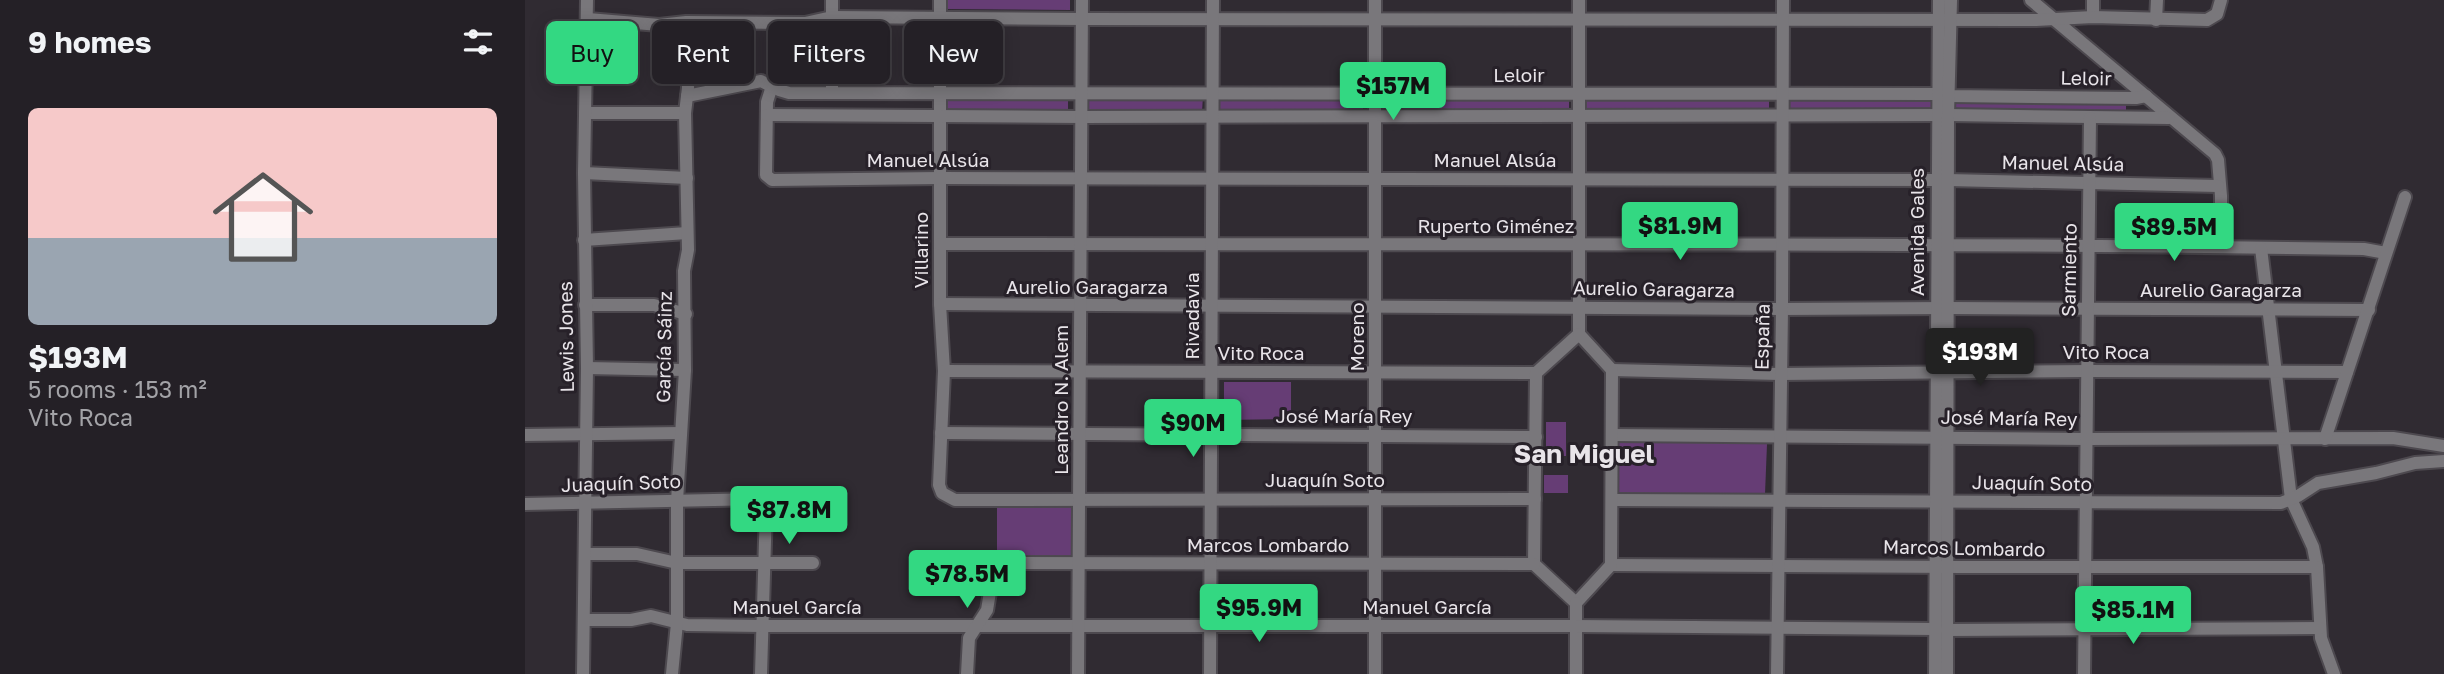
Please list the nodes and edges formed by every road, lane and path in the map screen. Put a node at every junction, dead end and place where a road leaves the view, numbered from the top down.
1 (587, 0) edge
2 (832, 0) edge
3 (940, 0) edge
4 (1082, 0) edge
5 (1213, 0) edge
6 (1375, 0) edge
7 (1579, 0) edge
8 (1783, 0) edge
9 (1939, 0) edge
10 (1951, 0) edge
11 (2031, 0) edge
12 (2093, 0) edge
13 (2157, 0) edge
14 (2221, 0) edge
15 (832, 17) junction
16 (2093, 17) junction
17 (1213, 18) junction
18 (1375, 18) junction
19 (588, 19) junction
20 (940, 19) junction
21 (1082, 19) junction
22 (1580, 19) junction
23 (2055, 19) junction
24 (1783, 20) junction
25 (1945, 20) junction
26 (2157, 20) junction
27 (652, 23) edge
28 (754, 23) edge
29 (687, 84) edge
30 (772, 86) junction
31 (832, 93) junction
32 (897, 93) junction
33 (938, 93) junction
34 (1783, 93) junction
35 (1082, 94) junction
36 (1377, 94) junction
37 (1579, 94) junction
38 (1212, 95) junction
39 (1943, 95) junction
40 (687, 96) junction
41 (2141, 97) junction
42 (585, 113) junction
43 (685, 113) junction
44 (767, 115) junction
45 (1943, 115) junction
46 (939, 116) junction
47 (1579, 116) junction
48 (1783, 116) junction
49 (891, 117) junction
50 (1081, 117) junction
51 (1212, 117) junction
52 (1377, 117) junction
53 (2090, 118) junction
54 (2137, 118) junction
55 (2169, 118) junction
56 (584, 173) junction
57 (687, 178) junction
58 (940, 178) junction
59 (1082, 178) junction
60 (1212, 179) junction
61 (1376, 179) junction
62 (1579, 180) junction
63 (1942, 180) junction
64 (1782, 181) junction
65 (2089, 183) junction
66 (2218, 186) junction
67 (2405, 197) dead end
68 (687, 233) junction
69 (585, 240) junction
70 (940, 244) junction
71 (1081, 244) junction
72 (1212, 244) junction
73 (1943, 244) junction
74 (1376, 245) junction
75 (1579, 245) junction
76 (1782, 246) junction
77 (2088, 246) junction
78 (2221, 247) junction
79 (2261, 248) junction
80 (2386, 254) junction
81 (585, 304) junction
82 (940, 304) junction
83 (1081, 306) junction
84 (1211, 307) junction
85 (1376, 307) junction
86 (1579, 307) junction
87 (1942, 308) junction
88 (2087, 309) junction
89 (2268, 309) junction
90 (1782, 310) junction
91 (2369, 310) junction
92 (686, 314) junction
93 (1579, 334) junction
94 (587, 368) junction
95 (685, 370) junction
96 (1612, 370) junction
97 (944, 371) junction
98 (1081, 371) junction
99 (2087, 371) junction
100 (1211, 372) junction
101 (1942, 372) junction
102 (2347, 372) junction
103 (1376, 373) junction
104 (1537, 373) junction
105 (2276, 373) junction
106 (1781, 374) junction
107 (681, 433) junction
108 (941, 433) junction
109 (585, 434) junction
110 (1080, 434) junction
111 (525, 435) edge
112 (1210, 435) junction
113 (1376, 435) junction
114 (1612, 435) junction
115 (1780, 436) junction
116 (1942, 436) junction
117 (1536, 437) junction
118 (2087, 439) junction
119 (2284, 439) junction
120 (2325, 439) junction
121 (2444, 446) edge
122 (2444, 461) edge
123 (948, 497) joint
124 (1080, 499) junction
125 (1210, 499) junction
126 (1535, 499) junction
127 (1779, 499) junction
128 (2291, 499) junction
129 (677, 500) junction
130 (1375, 500) junction
131 (1612, 500) junction
132 (1942, 501) junction
133 (2086, 503) junction
134 (525, 504) edge
135 (585, 504) junction
136 (585, 554) junction
137 (764, 562) junction
138 (677, 563) junction
139 (813, 563) dead end
140 (1079, 564) junction
141 (1210, 564) junction
142 (1375, 564) junction
143 (1534, 564) junction
144 (1611, 565) junction
145 (1777, 566) junction
146 (1941, 566) junction
147 (2317, 566) junction
148 (2085, 568) junction
149 (1576, 603) junction
150 (585, 620) junction
151 (677, 623) junction
152 (761, 626) junction
153 (1576, 626) junction
154 (975, 627) junction
155 (1079, 627) junction
156 (1375, 627) junction
157 (1209, 628) junction
158 (1777, 628) junction
159 (2320, 628) junction
160 (1941, 630) junction
161 (2085, 630) junction
162 (583, 674) edge
163 (672, 674) edge
164 (761, 674) edge
165 (967, 674) edge
166 (1078, 674) edge
167 (1210, 674) edge
168 (1375, 674) edge
169 (1576, 674) edge
170 (1777, 674) edge
171 (1935, 674) edge
172 (1947, 674) edge
173 (2084, 674) edge
174 (2334, 674) edge

1 - 19 street, Lewis Jones
2 - 15 street
3 - 20 street, Villarino
4 - 21 street, Leandro N. Alem
5 - 17 street, Rivadavia
6 - 18 street, Moreno
7 - 22 street
8 - 24 street, España
9 - 25 street, Avenida Gales
10 - 25 street, Avenida Gales
11 - 23 street
12 - 16 street
13 - 26 street
14 - 26 street
15 - 20 street
15 - 28 street
15 - 31 street
16 - 23 street
16 - 26 street
17 - 18 street
17 - 21 street
17 - 38 street, Rivadavia
18 - 22 street
18 - 36 street, Moreno
19 - 27 street
19 - 42 street, Lewis Jones
20 - 21 street
20 - 33 street, Villarino
21 - 35 street, Leandro N. Alem
22 - 24 street
22 - 37 street
23 - 25 street
23 - 41 street
24 - 25 street
24 - 34 street, España
25 - 39 street, Avenida Gales
29 - 40 street, García Sáinz
30 - 31 street, Leloir
30 - 40 street, Leloir
30 - 44 street
31 - 32 street, Leloir
32 - 33 street, Leloir
32 - 49 street
33 - 35 street, Leloir
33 - 46 street, Villarino
34 - 37 street, Leloir
34 - 39 street, Leloir
34 - 48 street, España
35 - 38 street, Leloir
35 - 50 street, Leandro N. Alem
36 - 37 street, Leloir
36 - 38 street, Leloir
36 - 52 street, Moreno
37 - 47 street
38 - 51 street, Rivadavia
39 - 41 street, Leloir
39 - 45 street, Avenida Gales
40 - 43 street, García Sáinz
41 - 54 street
41 - 55 street
42 - 43 street
42 - 56 street, Lewis Jones
43 - 57 street, García Sáinz
44 - 49 street, Leloir
44 - 58 street, Manuel Alsúa
45 - 48 street, Leloir
45 - 53 street, Leloir
45 - 63 street, Avenida Gales
46 - 49 street, Leloir
46 - 50 street, Leloir
46 - 58 street, Villarino
47 - 48 street, Leloir
47 - 52 street, Leloir
47 - 62 street
48 - 64 street, España
50 - 51 street, Leloir
50 - 59 street, Leandro N. Alem
51 - 52 street, Leloir
51 - 60 street, Rivadavia
52 - 61 street, Moreno
53 - 54 street, Leloir
53 - 65 street, Sarmiento
54 - 55 street, Leloir
55 - 66 street
56 - 57 street
56 - 69 street, Lewis Jones
57 - 68 street, García Sáinz
58 - 59 street, Manuel Alsúa
58 - 70 street, Villarino
59 - 60 street, Manuel Alsúa
59 - 71 street, Leandro N. Alem
60 - 61 street, Manuel Alsúa
60 - 72 street, Rivadavia
61 - 62 street, Manuel Alsúa
61 - 74 street, Moreno
62 - 64 street, Manuel Alsúa
62 - 75 street
63 - 64 street, Manuel Alsúa
63 - 65 street, Manuel Alsúa
63 - 73 street, Avenida Gales
64 - 76 street, España
65 - 66 street, Manuel Alsúa
65 - 77 street, Sarmiento
66 - 78 street
67 - 80 street
68 - 69 street
68 - 92 street, García Sáinz
69 - 81 street, Lewis Jones
70 - 71 street, Ruperto Giménez
70 - 82 street, Villarino
71 - 72 street, Ruperto Giménez
71 - 83 street, Leandro N. Alem
72 - 74 street, Ruperto Giménez
72 - 84 street, Rivadavia
73 - 76 street, Ruperto Giménez
73 - 77 street, Ruperto Giménez
73 - 87 street, Avenida Gales
74 - 75 street, Ruperto Giménez
74 - 85 street, Moreno
75 - 76 street, Ruperto Giménez
75 - 86 street
76 - 90 street, España
77 - 78 street, Ruperto Giménez
77 - 88 street, Sarmiento
78 - 79 street, Ruperto Giménez
79 - 80 street, Ruperto Giménez
79 - 89 street
80 - 91 street
81 - 92 street
81 - 94 street, Lewis Jones
82 - 83 street, Aurelio Garagarza
82 - 97 street, Villarino
83 - 84 street, Aurelio Garagarza
83 - 98 street, Leandro N. Alem
84 - 85 street, Aurelio Garagarza
84 - 100 street, Rivadavia
85 - 86 street, Aurelio Garagarza
85 - 103 street, Moreno
86 - 90 street, Aurelio Garagarza
86 - 93 street
87 - 88 street, Aurelio Garagarza
87 - 90 street, Aurelio Garagarza
87 - 101 street, Avenida Gales
88 - 89 street, Aurelio Garagarza
88 - 99 street, Sarmiento
89 - 91 street, Aurelio Garagarza
89 - 105 street
90 - 106 street, España
91 - 102 street
92 - 95 street, García Sáinz
93 - 96 street
93 - 104 street
94 - 95 street
94 - 109 street, Lewis Jones
95 - 107 street, García Sáinz
96 - 106 street, Vito Roca
96 - 114 street
97 - 98 street, Vito Roca
97 - 108 street, Villarino
98 - 100 street, Vito Roca
98 - 110 street, Leandro N. Alem
99 - 101 street, Vito Roca
99 - 105 street, Vito Roca
99 - 118 street, Sarmiento
100 - 103 street, Vito Roca
100 - 112 street, Rivadavia
101 - 106 street, Vito Roca
101 - 116 street, Avenida Gales
102 - 105 street, Vito Roca
102 - 120 street
103 - 104 street, Vito Roca
103 - 113 street, Moreno
104 - 117 street
105 - 119 street
106 - 115 street, España
107 - 109 street
107 - 129 street, García Sáinz
108 - 110 street, José María Rey
108 - 123 street, Villarino
109 - 111 street
109 - 135 street, Lewis Jones
110 - 112 street, José María Rey
110 - 124 street, Leandro N. Alem
112 - 113 street, José María Rey
112 - 125 street, Rivadavia
113 - 117 street, José María Rey
113 - 130 street, Moreno
114 - 115 street, José María Rey
114 - 131 street
115 - 116 street, José María Rey
115 - 127 street, España
116 - 118 street, José María Rey
116 - 132 street, Avenida Gales
117 - 126 street
118 - 119 street, José María Rey
118 - 133 street, Sarmiento
119 - 120 street, José María Rey
119 - 128 street
120 - 121 street, José María Rey
122 - 128 street, Juaquín Soto
123 - 124 street, Juaquín Soto
124 - 125 street, Juaquín Soto
124 - 140 street, Leandro N. Alem
125 - 130 street, Juaquín Soto
125 - 141 street, Rivadavia
126 - 130 street, Juaquín Soto
126 - 143 street
127 - 131 street, Juaquín Soto
127 - 132 street, Juaquín Soto
127 - 145 street, España
128 - 133 street, Juaquín Soto
128 - 147 street
129 - 135 street, Juaquín Soto
129 - 137 street, Juaquín Soto
129 - 138 street, García Sáinz
130 - 142 street, Moreno
131 - 144 street
132 - 133 street, Juaquín Soto
132 - 146 street, Avenida Gales
133 - 148 street, Sarmiento
134 - 135 street, Juaquín Soto
135 - 136 street, Lewis Jones
136 - 138 street
136 - 150 street, Lewis Jones
137 - 138 street
137 - 139 street
137 - 152 street
138 - 151 street, García Sáinz
140 - 141 street, Marcos Lombardo
140 - 154 street, Marcos Lombardo
140 - 155 street, Leandro N. Alem
141 - 142 street, Marcos Lombardo
141 - 157 street, Rivadavia
142 - 143 street, Marcos Lombardo
142 - 156 street, Moreno
143 - 149 street
144 - 145 street, Marcos Lombardo
144 - 149 street
145 - 146 street, Marcos Lombardo
145 - 158 street, España
146 - 148 street, Marcos Lombardo
146 - 160 street, Avenida Gales
147 - 148 street, Marcos Lombardo
147 - 159 street
148 - 161 street, Sarmiento
149 - 153 street
150 - 151 street, Manuel García
150 - 162 street, Lewis Jones
151 - 152 street, Manuel García
151 - 163 street, García Sáinz
152 - 154 street, Manuel García
152 - 164 street
153 - 156 street, Manuel García
153 - 158 street, Manuel García
153 - 169 street
154 - 155 street, Manuel García
154 - 165 street
155 - 157 street, Manuel García
155 - 166 street, Leandro N. Alem
156 - 157 street, Manuel García
156 - 168 street, Moreno
157 - 167 street, Rivadavia
158 - 160 street, Manuel García
158 - 170 street, España
159 - 161 street, Manuel García
159 - 174 street
160 - 161 street, Manuel García
160 - 171 street, Avenida Gales
160 - 172 street, Avenida Gales
161 - 173 street, Sarmiento

